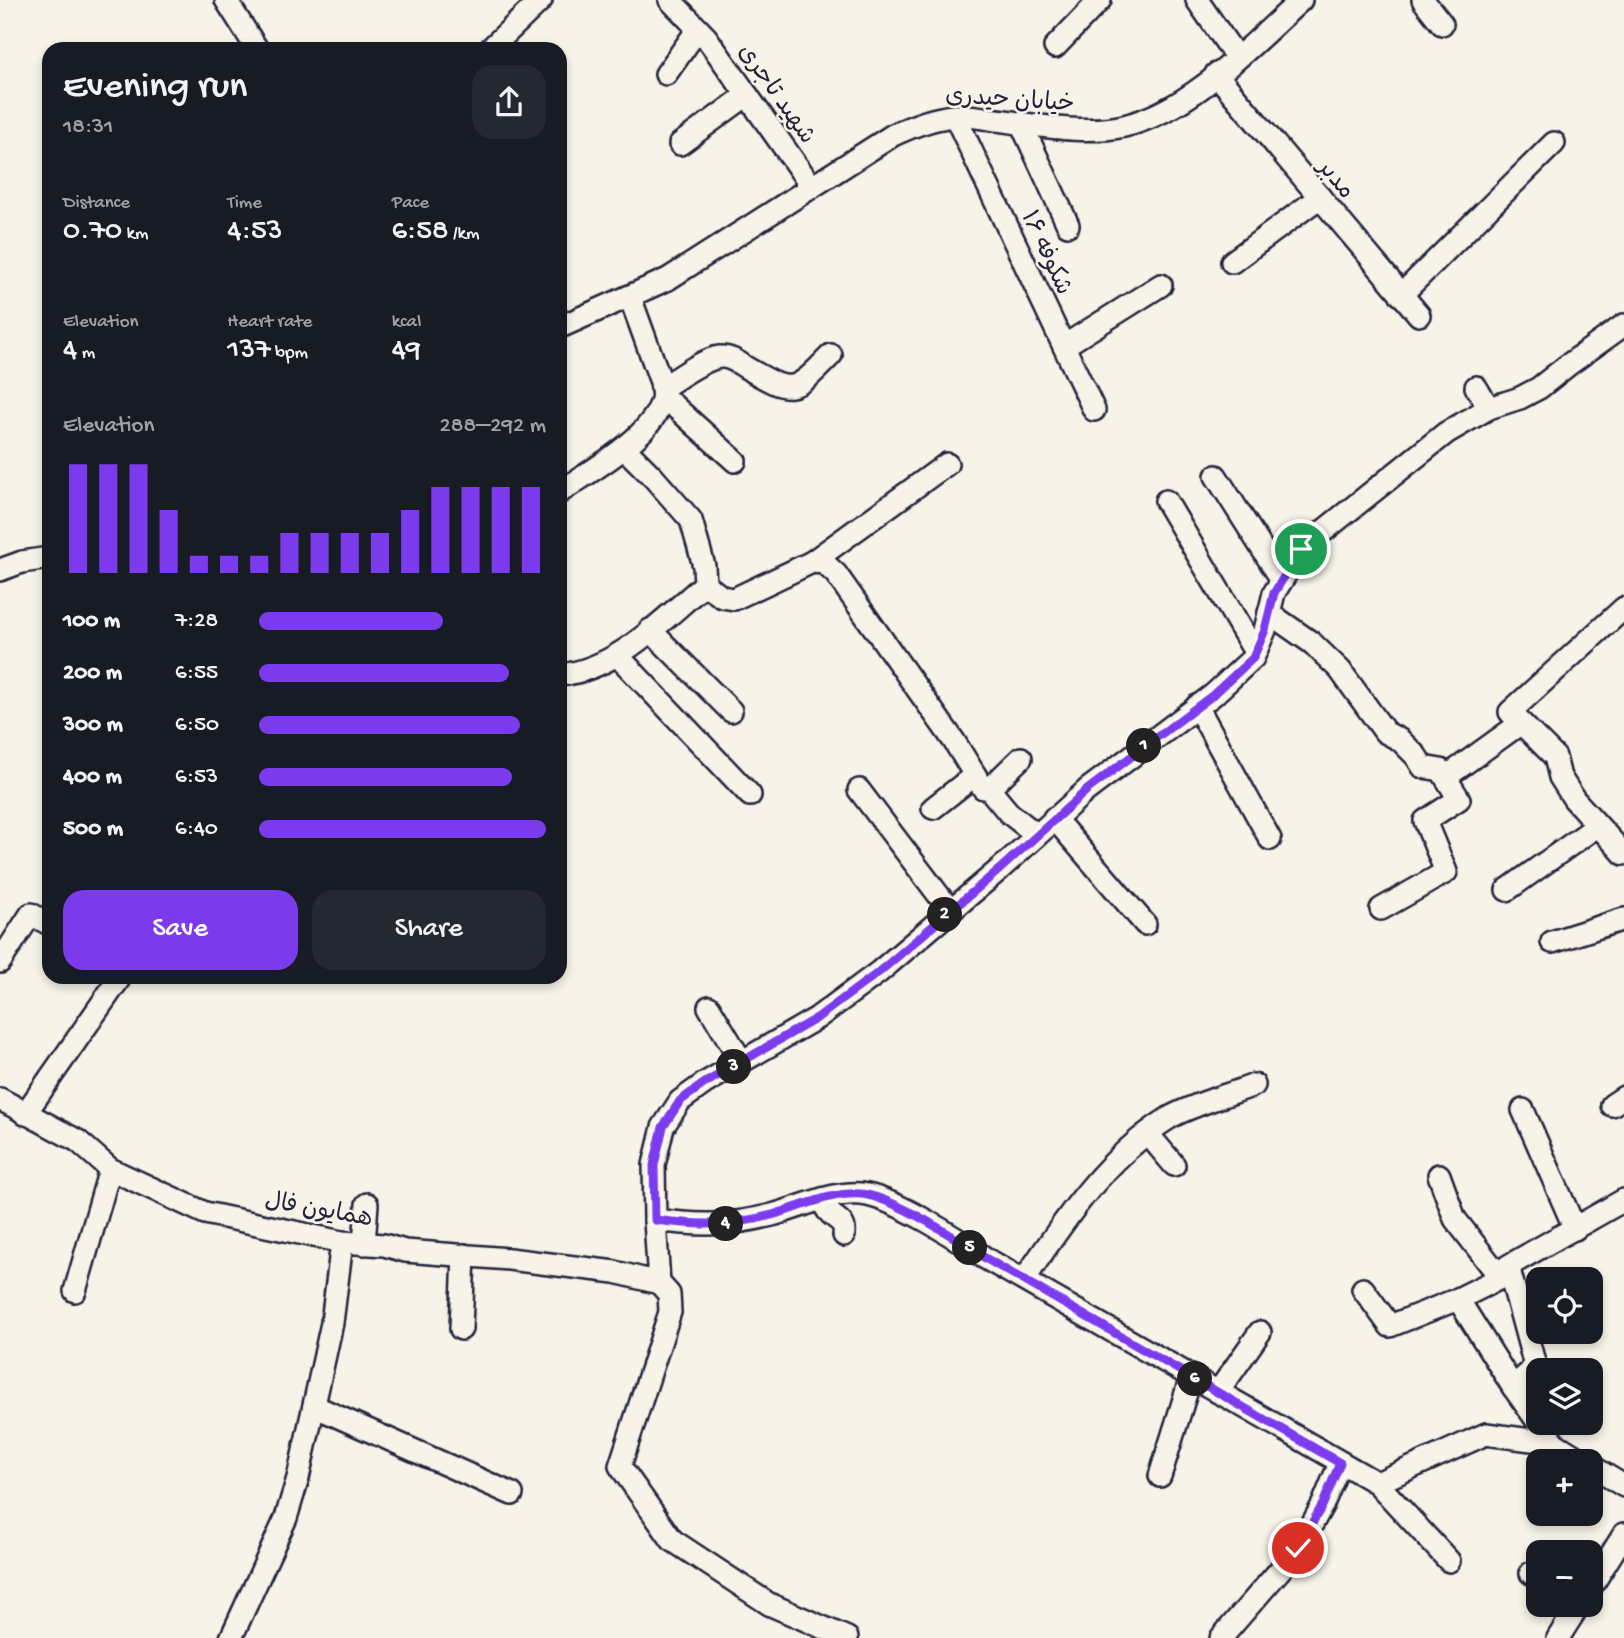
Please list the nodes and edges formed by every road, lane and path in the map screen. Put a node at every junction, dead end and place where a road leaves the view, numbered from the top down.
1 (226, 0) edge
2 (541, 0) edge
3 (670, 0) edge
4 (1100, 0) edge
5 (1197, 0) edge
6 (1301, 0) edge
7 (1423, 0) edge
8 (1443, 24) dead end
9 (698, 29) junction
10 (253, 42) edge
11 (497, 42) edge
12 (1055, 47) dead end
13 (1237, 58) junction
14 (666, 74) dead end
15 (1216, 74) junction
16 (747, 96) junction
17 (955, 116) junction
18 (1021, 123) junction
19 (1554, 143) dead end
20 (680, 144) dead end
21 (812, 187) junction
22 (1320, 197) junction
23 (1068, 225) dead end
24 (1232, 262) dead end
25 (1161, 285) dead end
26 (1401, 295) junction
27 (630, 297) junction
28 (1419, 315) dead end
29 (567, 324) edge
30 (1624, 325) edge
31 (1064, 346) junction
32 (831, 355) dead end
33 (1476, 387) dead end
34 (662, 392) junction
35 (1489, 408) junction
36 (1094, 410) dead end
37 (624, 448) junction
38 (734, 461) dead end
39 (947, 464) dead end
40 (1216, 476) dead end
41 (567, 487) edge
42 (1166, 501) dead end
43 (42, 559) edge
44 (812, 562) junction
45 (0, 570) edge
46 (1282, 580) junction
47 (705, 584) junction
48 (1624, 608) edge
49 (1269, 613) junction
50 (650, 630) junction
51 (1255, 652) junction
52 (618, 656) junction
53 (567, 674) edge
54 (1198, 706) junction
55 (731, 711) dead end
56 (1521, 723) junction
57 (1021, 758) dead end
58 (1446, 777) junction
59 (982, 782) junction
60 (859, 790) dead end
61 (750, 795) dead end
62 (933, 808) dead end
63 (1055, 818) junction
64 (1597, 825) junction
65 (1037, 835) junction
66 (1270, 839) dead end
67 (1624, 854) edge
68 (1507, 890) dead end
69 (1381, 909) dead end
70 (950, 910) junction
71 (1624, 919) edge
72 (42, 920) edge
73 (1145, 925) dead end
74 (1552, 942) dead end
75 (0, 962) edge
76 (116, 984) edge
77 (709, 1007) dead end
78 (741, 1062) junction
79 (1254, 1085) dead end
80 (0, 1098) edge
81 (1523, 1110) dead end
82 (25, 1114) junction
83 (1148, 1134) junction
84 (1174, 1166) dead end
85 (110, 1169) junction
86 (1439, 1175) dead end
87 (822, 1199) junction
88 (1624, 1200) edge
89 (367, 1204) dead end
90 (655, 1220) junction
91 (1575, 1229) junction
92 (844, 1235) dead end
93 (353, 1243) junction
94 (464, 1255) junction
95 (1505, 1275) junction
96 (1024, 1280) junction
97 (659, 1283) junction
98 (1363, 1289) dead end
99 (75, 1291) dead end
100 (1458, 1299) junction
101 (461, 1329) dead end
102 (1260, 1332) dead end
103 (1191, 1377) junction
104 (1513, 1387) junction
105 (1218, 1392) junction
106 (1526, 1404) edge
107 (314, 1406) junction
108 (1548, 1435) edge
109 (1554, 1443) junction
110 (1564, 1449) edge
111 (1340, 1463) junction
112 (1603, 1473) edge
113 (1160, 1476) dead end
114 (1377, 1483) junction
115 (1624, 1486) edge
116 (512, 1494) dead end
117 (1624, 1534) edge
118 (1449, 1561) dead end
119 (1603, 1568) edge
120 (1571, 1617) edge
121 (231, 1638) edge
122 (847, 1638) edge
123 (1221, 1638) edge
124 (1558, 1638) edge

1 - 10 street
2 - 11 street
3 - 9 street, شهید تاجری
4 - 12 street
5 - 13 street
6 - 13 street, خیابان حیدری
7 - 8 street
9 - 14 street
9 - 16 street, شهید تاجری
13 - 15 street, خیابان حیدری
15 - 18 street, خیابان حیدری
15 - 22 street, مدبر
16 - 20 street
16 - 21 street, شهید تاجری
17 - 18 street, خیابان حیدری
17 - 21 street, خیابان حیدری
17 - 31 street, شکوفه ۱۶
18 - 23 street
19 - 26 street
21 - 27 street, خیابان حیدری
22 - 24 street
22 - 26 street, مدبر
25 - 31 street
26 - 28 street, مدبر
27 - 29 street, خیابان حیدری
27 - 34 street
30 - 35 street
31 - 36 street, شکوفه ۱۶
32 - 34 street
33 - 35 street
34 - 37 street
34 - 38 street
35 - 46 street
37 - 41 street
37 - 47 street
39 - 44 street
40 - 46 street
42 - 51 street
43 - 45 street
44 - 47 street
44 - 59 street
46 - 49 street
47 - 50 street
48 - 56 street
49 - 51 street
49 - 58 street
50 - 52 street
50 - 55 street
51 - 54 street
52 - 53 street
52 - 61 street
54 - 63 street
54 - 66 street
56 - 58 street
56 - 64 street
57 - 59 street
58 - 69 street
59 - 62 street
59 - 65 street
60 - 70 street
63 - 65 street
63 - 73 street
64 - 67 street
64 - 68 street
65 - 70 street
70 - 78 street
71 - 74 street
72 - 75 street
76 - 82 street
77 - 78 street
78 - 90 street
79 - 83 street
80 - 82 street, همایون فال
81 - 91 street
82 - 85 street, همایون فال
83 - 84 street
83 - 96 street
85 - 93 street, همایون فال
85 - 99 street
86 - 95 street
87 - 90 street
87 - 92 street
87 - 96 street
88 - 91 street
89 - 93 street
90 - 97 street
91 - 95 street
93 - 94 street, همایون فال
93 - 107 street
94 - 97 street, همایون فال
94 - 101 street
95 - 100 street
95 - 104 street
96 - 103 street
97 - 122 street
98 - 100 street
100 - 104 street
102 - 105 street
103 - 105 street
103 - 113 street
104 - 106 street
105 - 111 street
107 - 116 street
107 - 121 street
108 - 109 street
109 - 110 street
109 - 114 street
111 - 114 street
111 - 123 street
112 - 115 street
114 - 118 street
117 - 119 street
120 - 124 street

